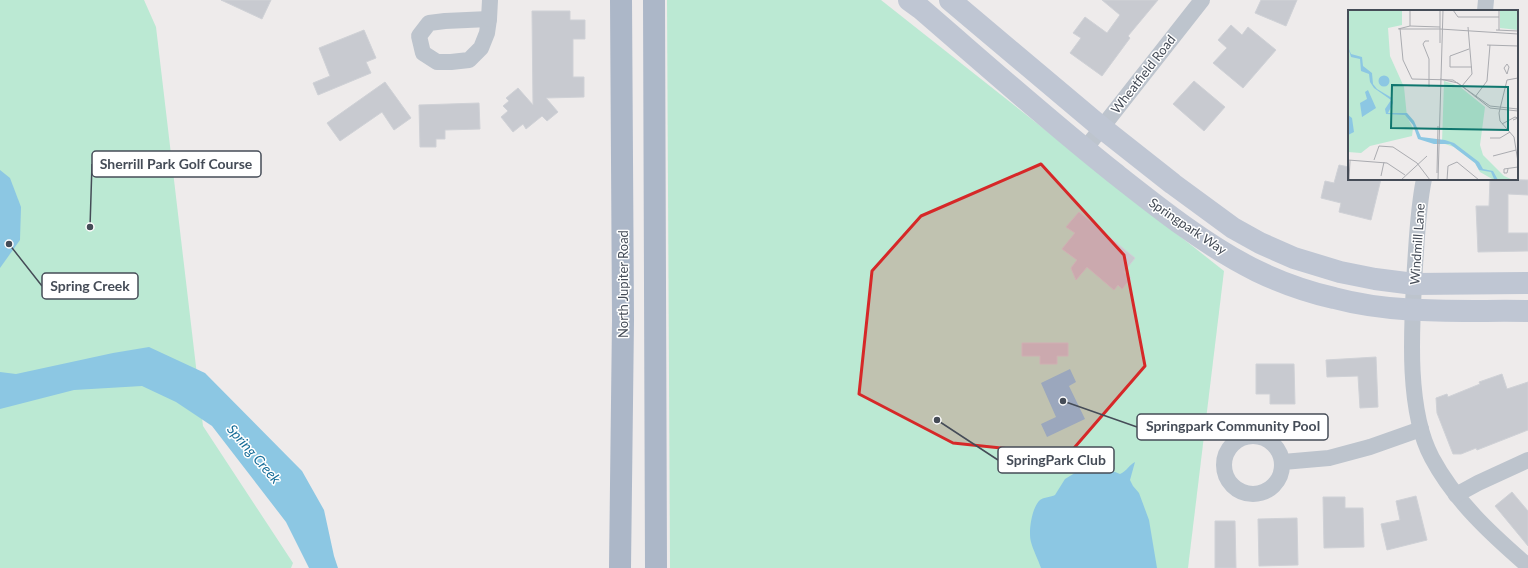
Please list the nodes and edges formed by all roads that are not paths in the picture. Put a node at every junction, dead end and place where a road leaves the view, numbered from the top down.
1 (490, 0) edge
2 (621, 0) edge
3 (654, 0) edge
4 (950, 0) edge
5 (1202, 0) edge
6 (1486, 0) edge
7 (918, 3) edge
8 (1485, 10) edge
9 (489, 20) dead end
10 (1102, 128) junction
11 (1085, 149) junction
12 (1424, 180) edge
13 (1528, 283) edge
14 (1414, 284) junction
15 (1412, 310) junction
16 (1528, 311) edge
17 (623, 320) junction
18 (654, 320) junction
19 (1421, 429) junction
20 (1528, 460) edge
21 (1283, 462) dead end
22 (1456, 495) junction
23 (1528, 566) edge
24 (620, 568) edge
25 (656, 568) edge

1 - 9 street
2 - 17 main road, North Jupiter Road
3 - 18 main road
4 - 10 street, Springpark Way
5 - 10 street, Wheatfield Road
6 - 8 street
7 - 11 street, Springpark Way
10 - 11 street, Wheatfield Road
10 - 14 street, Springpark Way
11 - 15 street, Springpark Way
12 - 14 street, Windmill Lane
13 - 14 street, Springpark Way
14 - 15 street, Windmill Lane
15 - 16 street, Springpark Way
15 - 19 street, Windmill Lane
17 - 18 main road
17 - 24 main road, North Jupiter Road
18 - 25 main road
19 - 21 street
19 - 22 street, Windmill Lane
20 - 22 street
22 - 23 street, Windmill Lane

